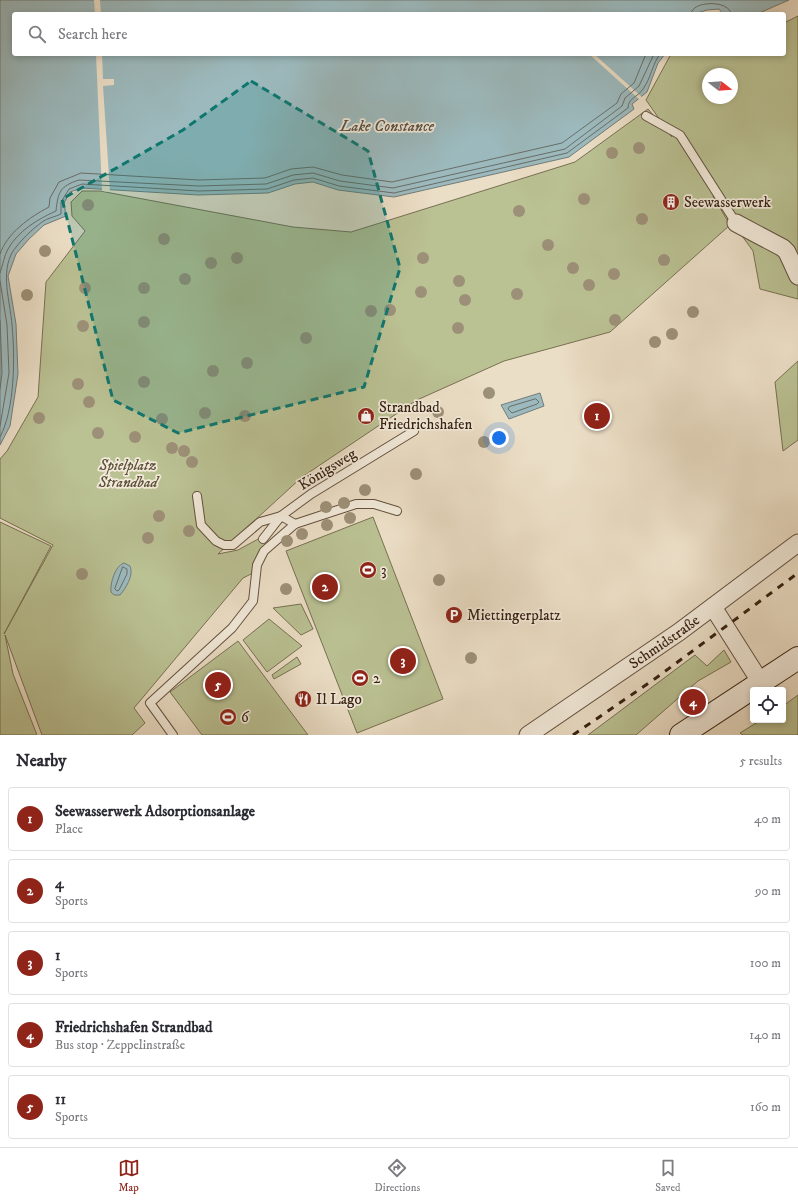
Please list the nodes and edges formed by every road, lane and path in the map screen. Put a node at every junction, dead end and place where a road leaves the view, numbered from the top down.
1 (646, 116) dead end
2 (736, 223) joint
3 (798, 276) edge
4 (414, 431) dead end
5 (197, 496) dead end
6 (397, 511) dead end
7 (281, 516) junction
8 (295, 524) junction
9 (263, 539) dead end
10 (798, 544) edge
11 (713, 607) junction
12 (798, 658) edge
13 (760, 684) junction
14 (173, 735) edge
15 (528, 735) edge
16 (681, 735) edge

1 - 2 lane
2 - 3 street
4 - 7 lane, Königsweg
5 - 7 lane
6 - 8 lane
7 - 8 lane
7 - 9 lane, Königsweg
8 - 14 lane
10 - 11 street, Schmidstraße
11 - 13 street
11 - 15 street, Schmidstraße
12 - 13 main road
13 - 16 main road

